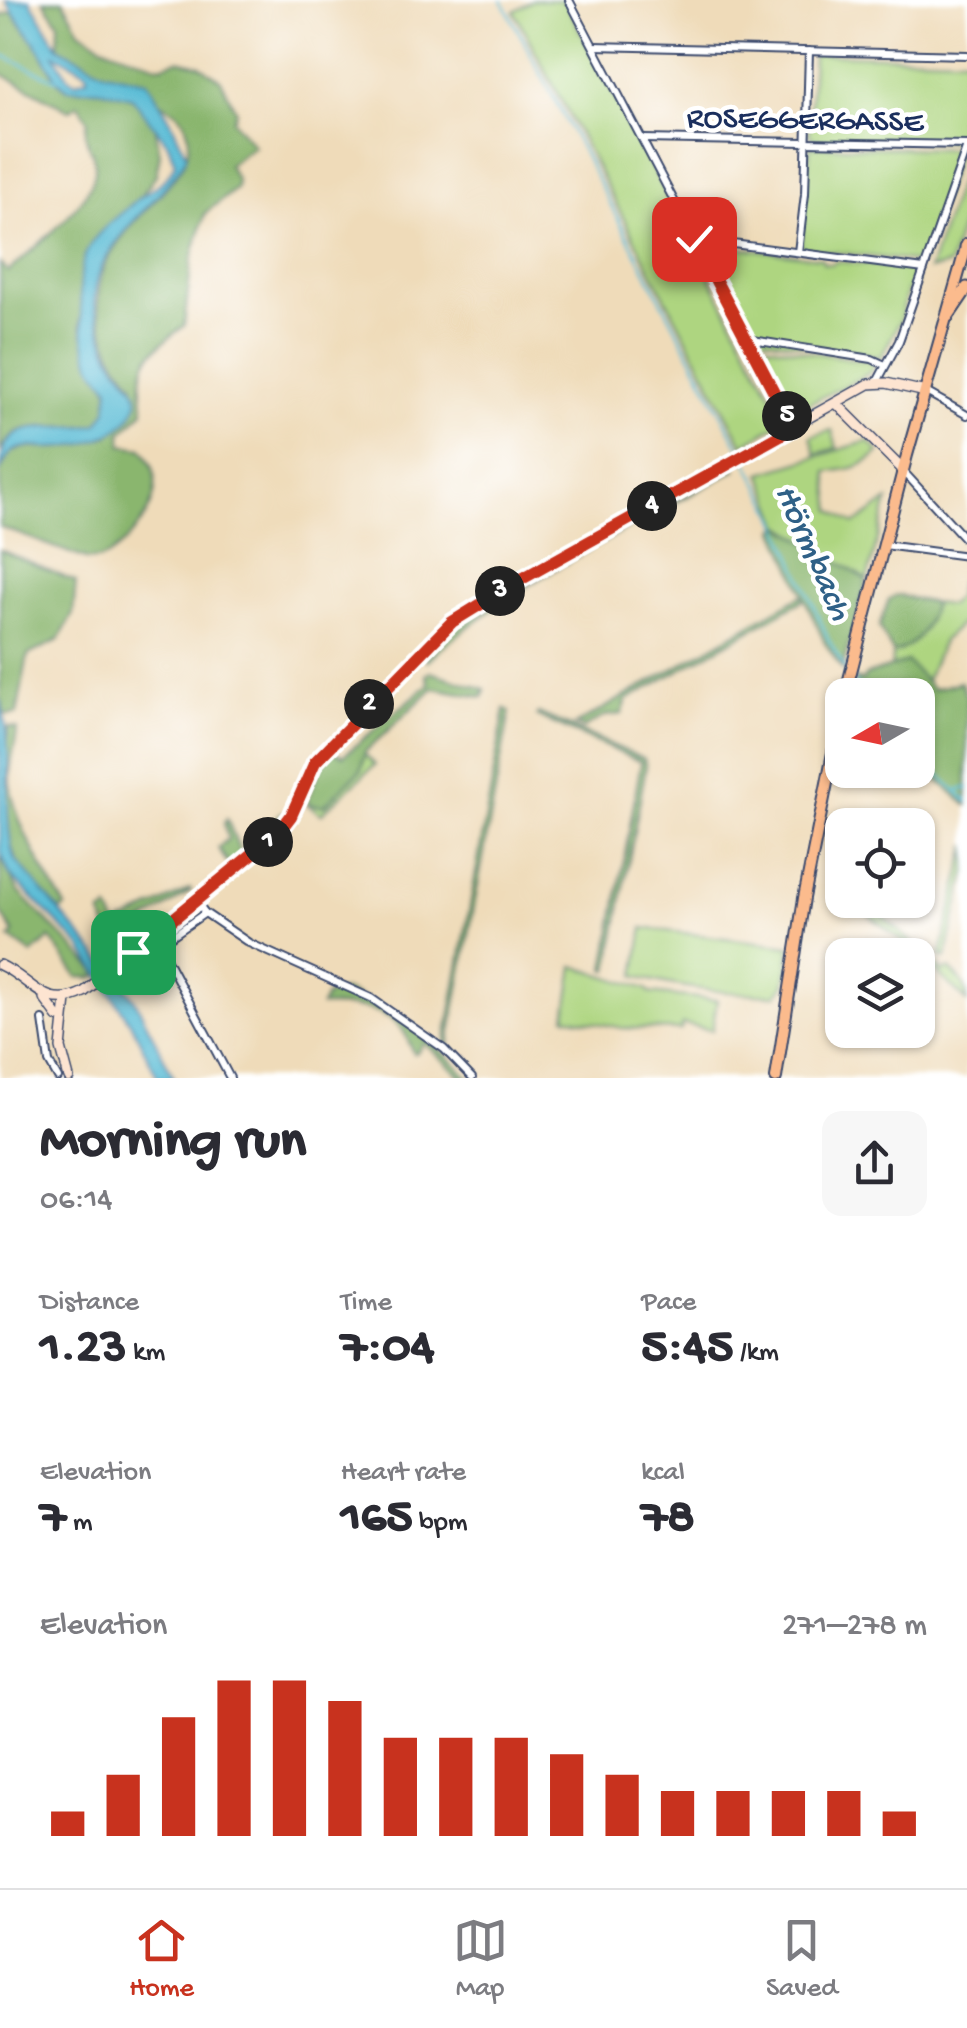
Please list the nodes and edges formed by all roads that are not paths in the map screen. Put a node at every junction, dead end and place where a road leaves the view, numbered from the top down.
1 (569, 0) edge
2 (594, 46) junction
3 (809, 51) junction
4 (967, 54) edge
5 (642, 139) junction
6 (807, 142) junction
7 (967, 145) edge
8 (694, 239) junction
9 (967, 246) edge
10 (798, 252) junction
11 (924, 269) junction
12 (967, 288) edge
13 (948, 316) junction
14 (746, 340) junction
15 (885, 365) junction
16 (876, 382) junction
17 (926, 392) junction
18 (836, 403) junction
19 (967, 415) edge
20 (793, 428) junction
21 (903, 470) junction
22 (967, 541) edge
23 (883, 545) junction
24 (967, 556) edge
25 (849, 678) edge
26 (826, 788) edge
27 (196, 901) junction
28 (205, 913) junction
29 (0, 965) edge
30 (39, 992) junction
31 (61, 999) junction
32 (58, 1018) junction
33 (43, 1020) dead end
34 (61, 1031) junction
35 (58, 1078) edge
36 (69, 1078) edge
37 (230, 1078) edge
38 (472, 1078) edge
39 (776, 1078) edge

1 - 2 street
2 - 3 street
2 - 5 street
3 - 4 street
3 - 6 street
5 - 6 street, ROSEGGERGASSE
5 - 8 street
6 - 7 street, ROSEGGERGASSE
6 - 10 street
7 - 11 street
8 - 10 street
8 - 14 street
9 - 13 main road
10 - 11 street
11 - 15 street
12 - 13 highway
13 - 17 main road
14 - 15 street
14 - 20 street
15 - 16 street
16 - 17 street
16 - 18 street
17 - 19 street
17 - 21 main road
18 - 20 street
18 - 21 street
20 - 27 street
21 - 22 street
21 - 23 main road
23 - 24 street
23 - 25 main road
26 - 39 main road
27 - 28 street
27 - 31 street
28 - 37 street
28 - 38 street
29 - 30 street
30 - 31 street
30 - 32 street
31 - 32 street
31 - 34 street
32 - 34 street
33 - 35 street
34 - 36 street

